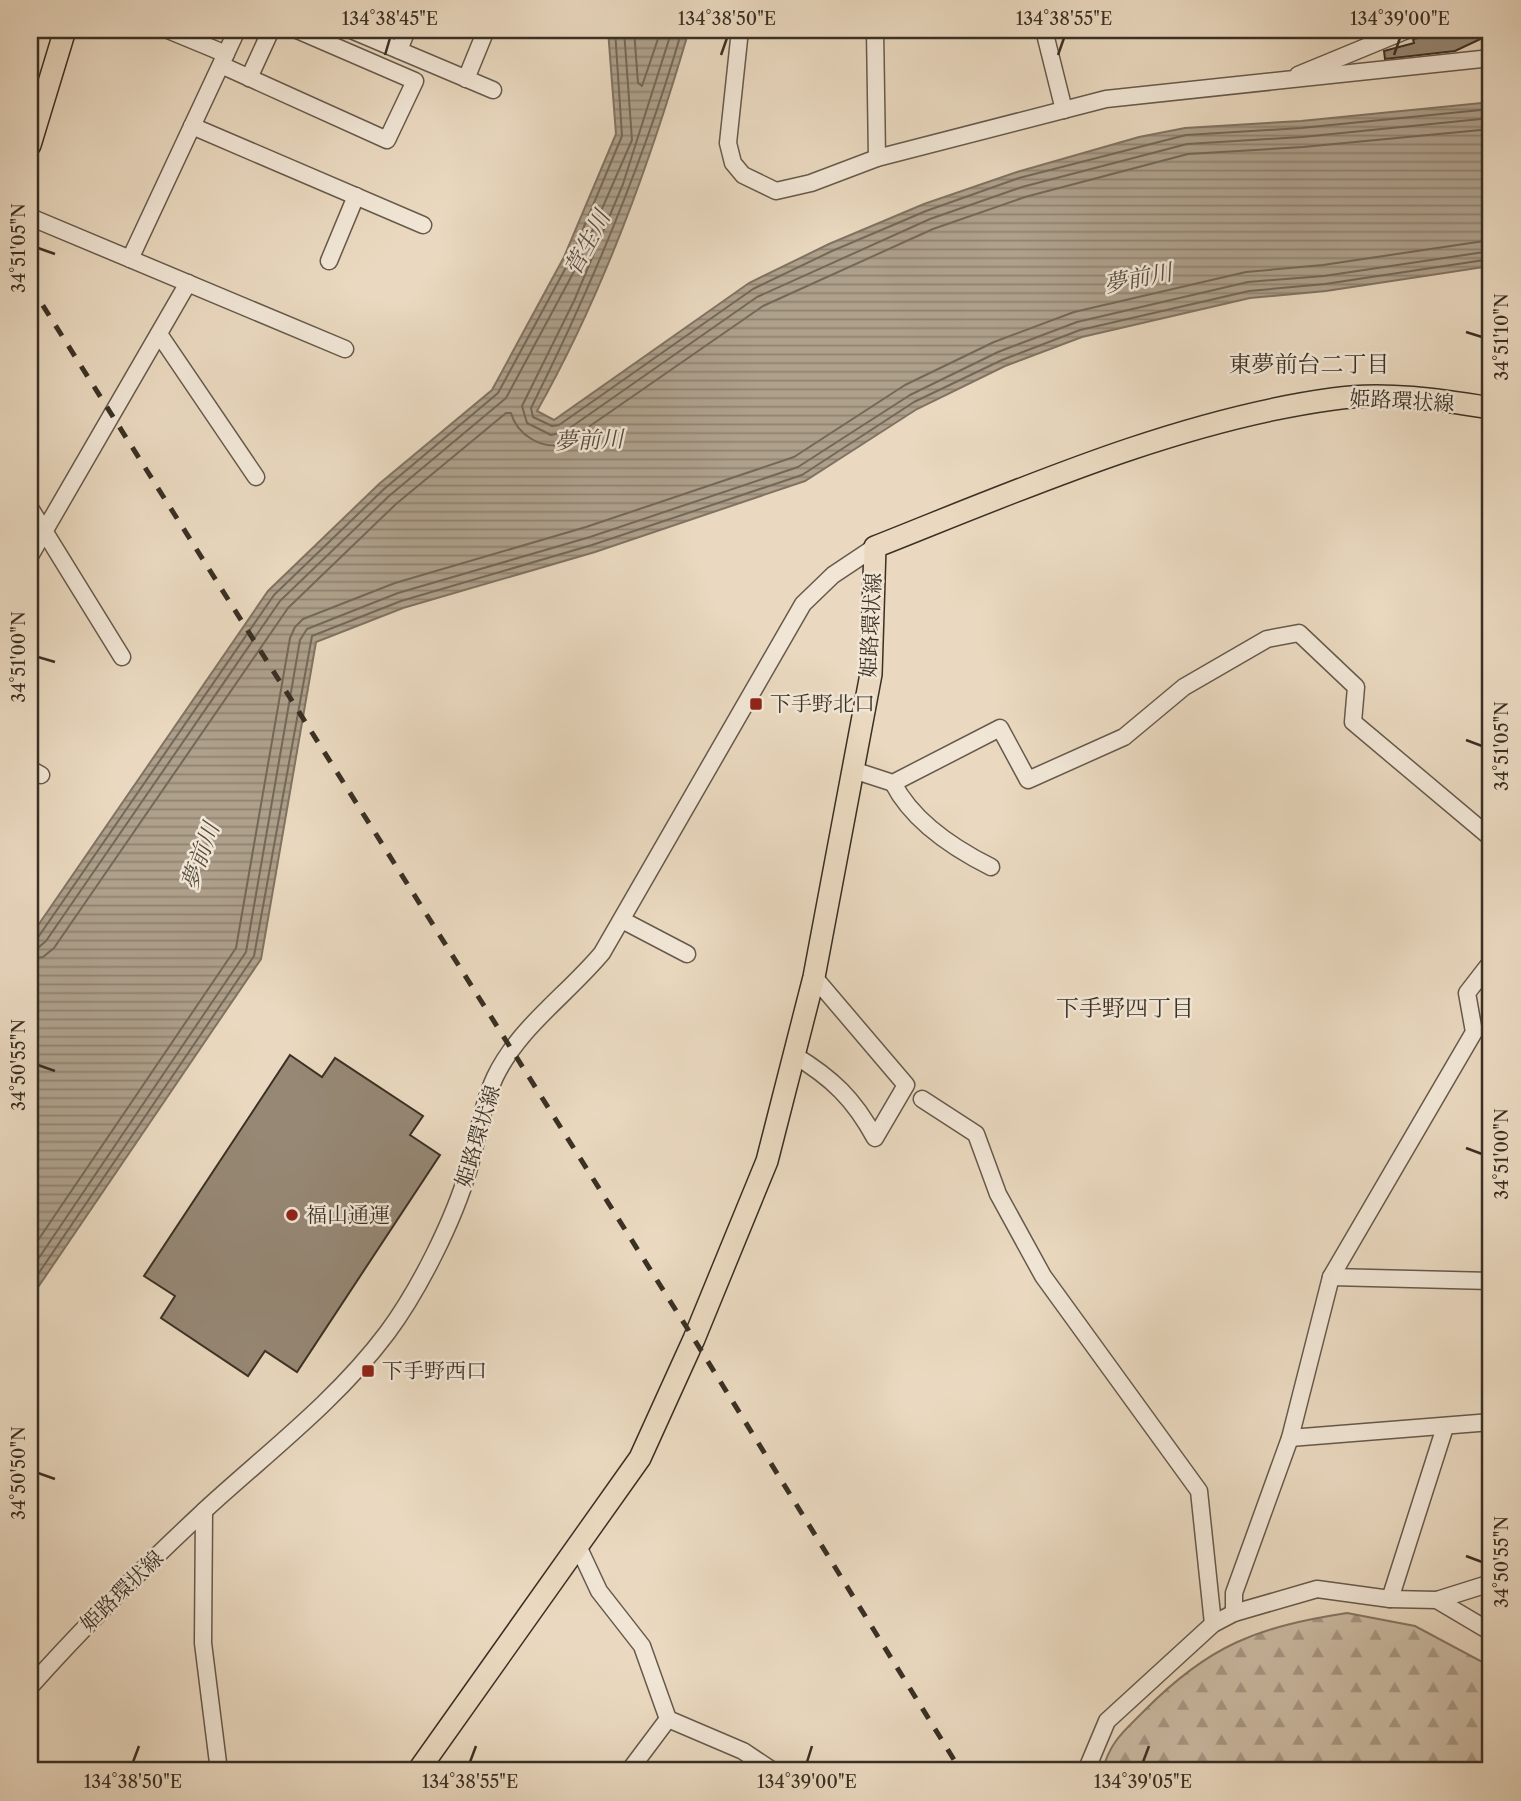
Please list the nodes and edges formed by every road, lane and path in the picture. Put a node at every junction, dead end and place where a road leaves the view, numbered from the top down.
1 (65, 30) edge
2 (168, 30) edge
3 (237, 30) edge
4 (271, 30) edge
5 (297, 30) edge
6 (351, 30) edge
7 (407, 30) edge
8 (486, 30) edge
9 (740, 30) edge
10 (876, 30) edge
11 (1044, 30) edge
12 (1408, 30) edge
13 (399, 50) junction
14 (1491, 58) edge
15 (223, 60) junction
16 (248, 78) dead end
17 (466, 79) junction
18 (1279, 82) junction
19 (493, 90) dead end
20 (1064, 110) junction
21 (192, 126) junction
22 (30, 145) edge
23 (877, 158) junction
24 (355, 196) junction
25 (30, 217) edge
26 (423, 225) dead end
27 (130, 259) junction
28 (329, 261) dead end
29 (188, 283) junction
30 (159, 334) junction
31 (345, 349) dead end
32 (1491, 408) edge
33 (256, 477) dead end
34 (30, 508) edge
35 (44, 532) junction
36 (875, 547) junction
37 (30, 556) edge
38 (122, 657) dead end
39 (853, 770) junction
40 (893, 783) junction
41 (1491, 838) edge
42 (991, 867) dead end
43 (622, 920) junction
44 (687, 954) dead end
45 (1491, 962) edge
46 (814, 977) junction
47 (1474, 1032) junction
48 (1491, 1035) edge
49 (794, 1055) junction
50 (922, 1099) dead end
51 (1331, 1277) junction
52 (1491, 1281) edge
53 (1491, 1422) edge
54 (1445, 1427) junction
55 (1290, 1438) junction
56 (204, 1511) junction
57 (577, 1544) junction
58 (1491, 1583) edge
59 (1390, 1599) junction
60 (1437, 1600) junction
61 (1234, 1613) junction
62 (1213, 1623) junction
63 (1491, 1632) edge
64 (30, 1687) edge
65 (668, 1719) junction
66 (219, 1771) edge
67 (418, 1771) edge
68 (629, 1771) edge
69 (774, 1771) edge
70 (1086, 1771) edge

1 - 22 main road
2 - 15 street
3 - 15 street
4 - 16 street
5 - 15 street
6 - 13 street
7 - 13 street
8 - 17 street
9 - 23 street
10 - 23 street
11 - 20 street
12 - 18 street
13 - 17 street
14 - 18 street
15 - 21 street
17 - 19 street
18 - 20 street
20 - 23 street
21 - 24 street
21 - 27 street
24 - 26 street
24 - 28 street
25 - 27 street
27 - 29 street
29 - 30 street
29 - 31 street
30 - 33 street
30 - 35 street
32 - 36 main road, 姫路環状線
34 - 35 street
35 - 37 street
35 - 38 street
36 - 39 main road, 姫路環状線
36 - 43 street, 姫路環状線
39 - 40 street
39 - 46 main road, 姫路環状線
40 - 41 street
40 - 42 street
43 - 44 street
43 - 56 street, 姫路環状線
45 - 47 street
46 - 49 main road, 姫路環状線
46 - 49 street
47 - 48 street
47 - 51 street
49 - 57 main road, 姫路環状線
50 - 62 street
51 - 52 street
51 - 55 street
53 - 54 street
54 - 55 street
54 - 59 street
55 - 61 street
56 - 64 street, 姫路環状線
56 - 66 street
57 - 65 street
57 - 67 main road, 姫路環状線
58 - 60 street
59 - 60 street
59 - 61 street
60 - 63 street
61 - 62 street
62 - 70 street
65 - 68 street
65 - 69 street

